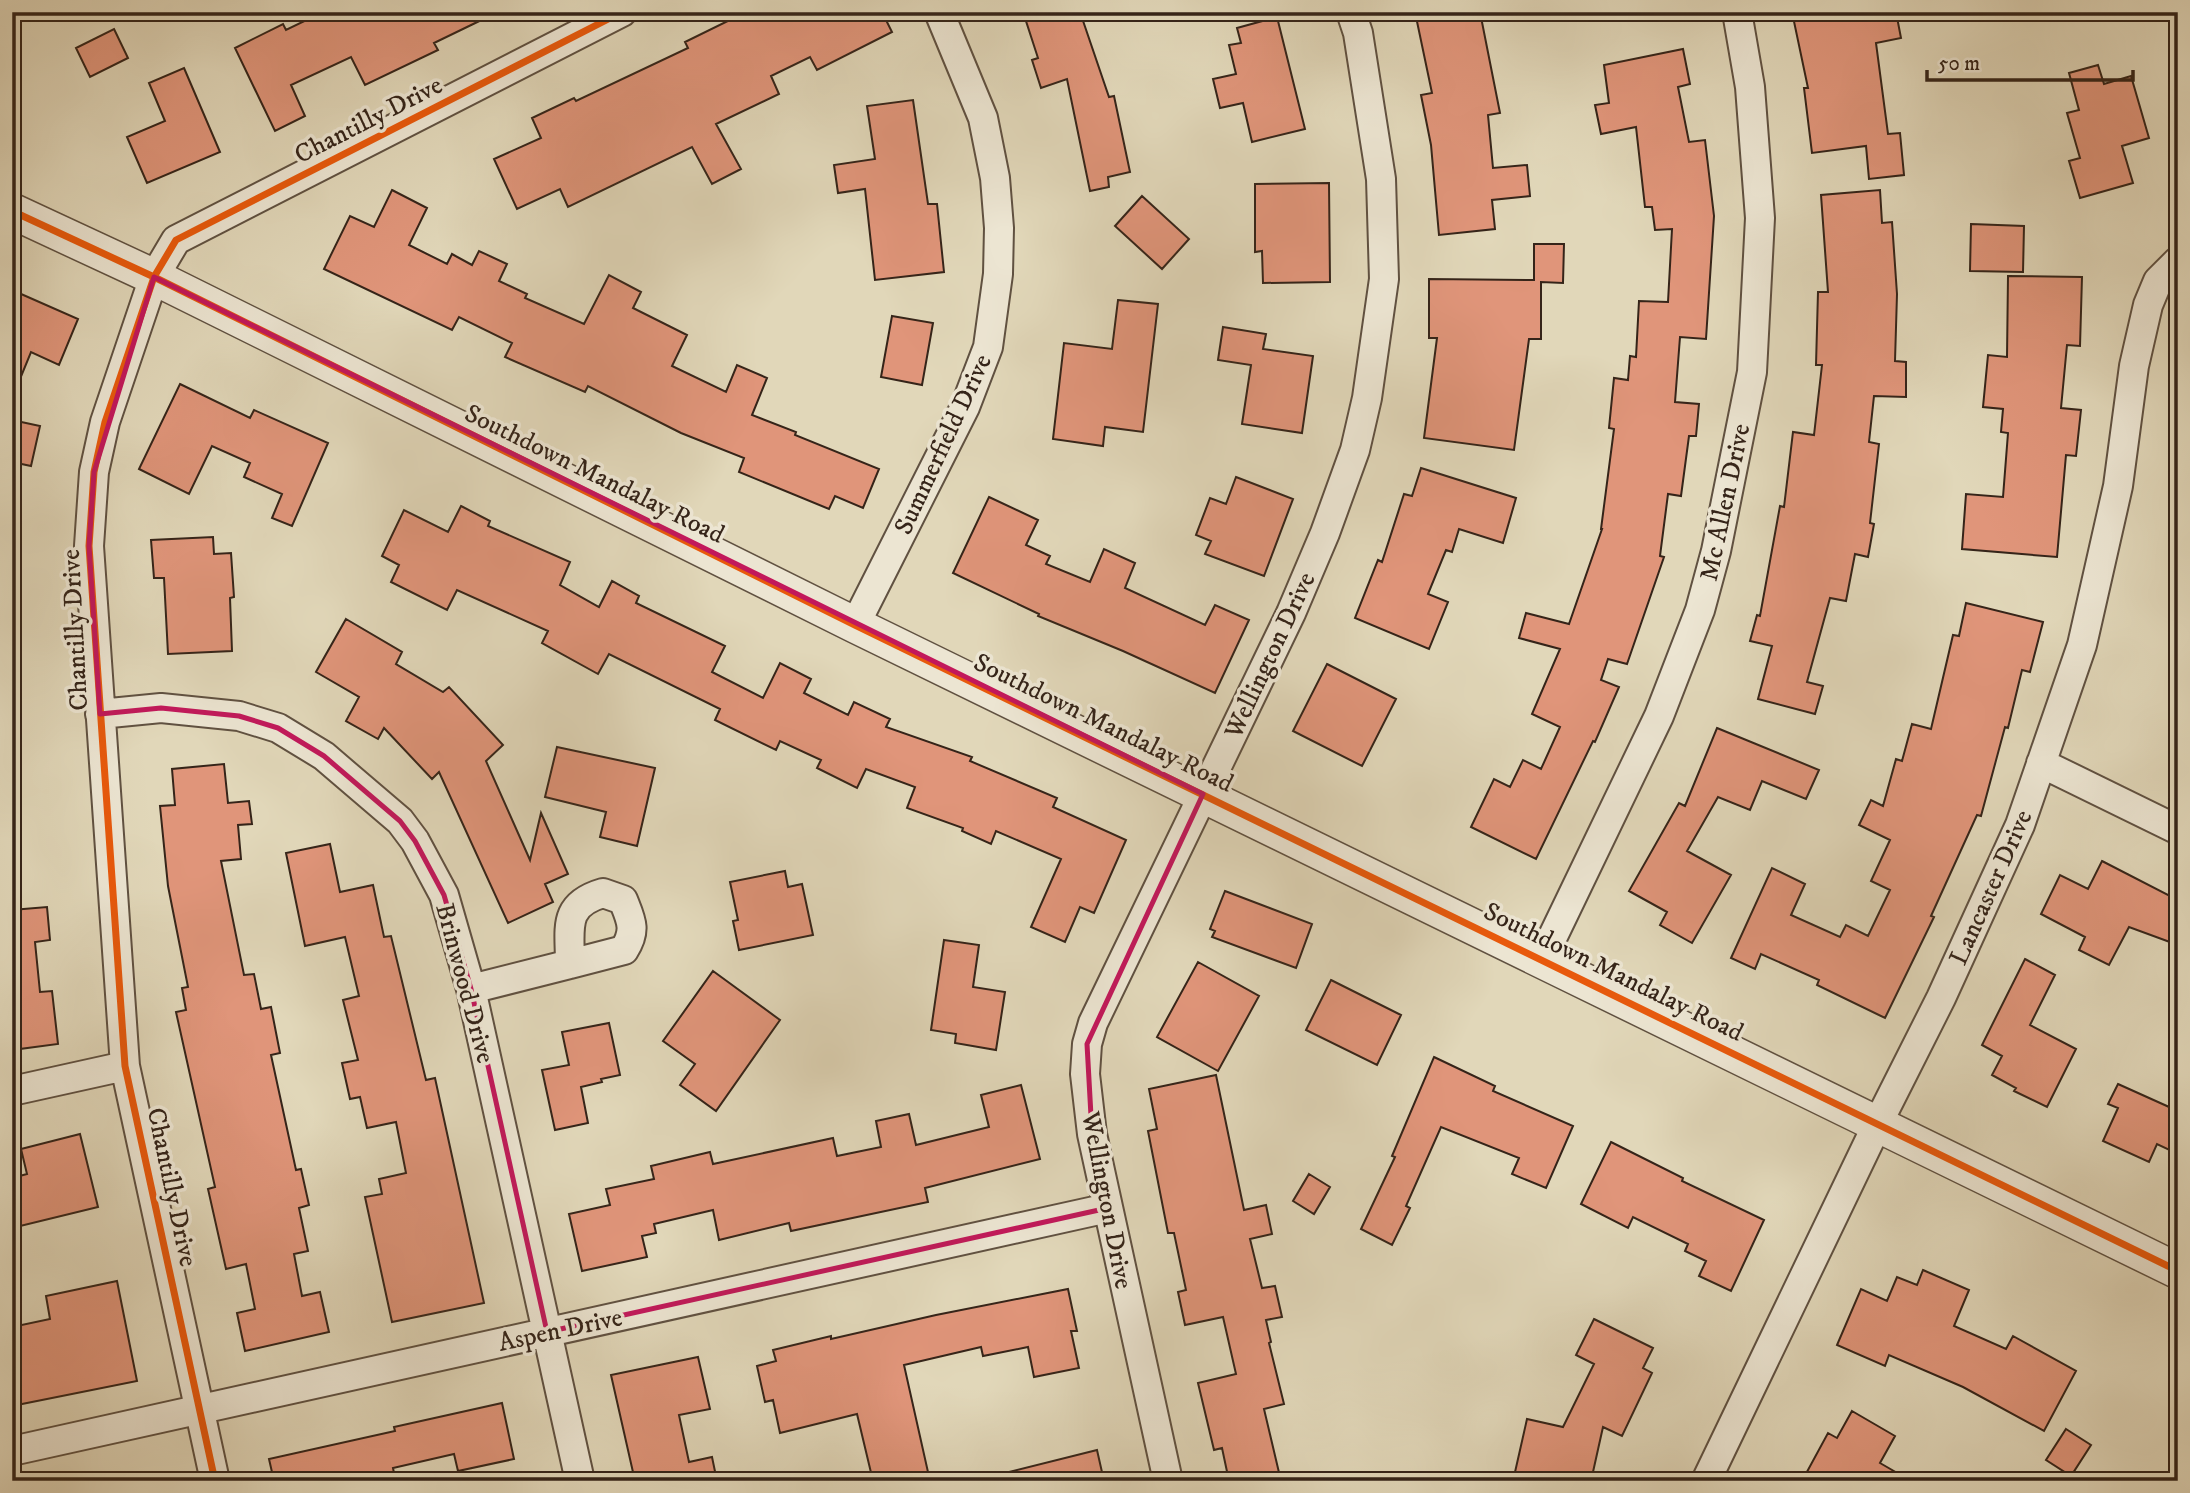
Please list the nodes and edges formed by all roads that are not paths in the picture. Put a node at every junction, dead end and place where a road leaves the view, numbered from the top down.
1 (622, 12) edge
2 (939, 12) edge
3 (1351, 12) edge
4 (1737, 12) edge
5 (12, 211) edge
6 (2178, 261) edge
7 (154, 277) junction
8 (855, 625) junction
9 (100, 714) junction
10 (2041, 763) junction
11 (1203, 794) junction
12 (2178, 830) edge
13 (1542, 959) junction
14 (570, 964) dead end
15 (471, 989) junction
16 (125, 1066) junction
17 (12, 1090) edge
18 (1878, 1123) junction
19 (1108, 1208) junction
20 (2178, 1271) edge
21 (547, 1332) junction
22 (200, 1409) junction
23 (12, 1451) edge
24 (215, 1481) edge
25 (580, 1481) edge
26 (1168, 1481) edge
27 (1706, 1481) edge

1 - 7 street, Chantilly Drive
2 - 8 street, Summerfield Drive
3 - 11 street, Wellington Drive
4 - 13 street, Mc Allen Drive
5 - 7 street, Southdown Mandalay Road
6 - 10 street, Lancaster Drive
7 - 8 street, Southdown Mandalay Road
7 - 9 street, Chantilly Drive
8 - 11 street, Southdown Mandalay Road
9 - 15 street, Brinwood Drive
9 - 16 street, Chantilly Drive
10 - 12 street
10 - 18 street, Lancaster Drive
11 - 13 street, Southdown Mandalay Road
11 - 19 street, Wellington Drive
13 - 18 street, Southdown Mandalay Road
14 - 15 street
15 - 21 street, Brinwood Drive
16 - 17 street
16 - 22 street, Chantilly Drive
18 - 20 street, Southdown Mandalay Road
18 - 27 street, Lancaster Drive
19 - 21 street, Aspen Drive
19 - 26 street, Wellington Drive
21 - 22 street, Aspen Drive
21 - 25 street, Brinwood Drive
22 - 23 street, Aspen Drive
22 - 24 street, Chantilly Drive

